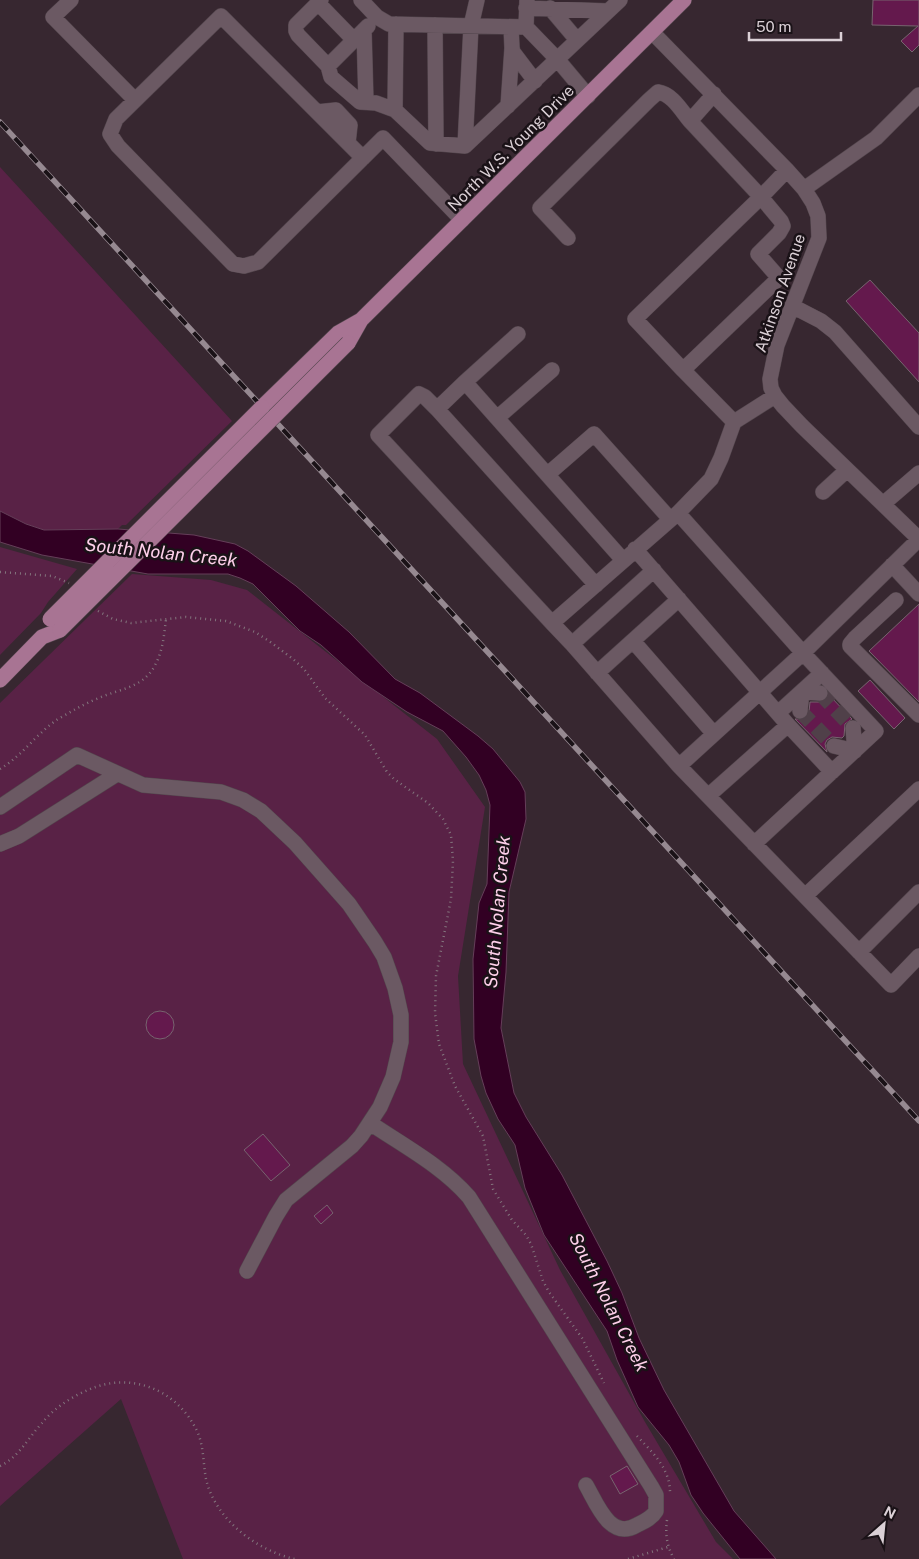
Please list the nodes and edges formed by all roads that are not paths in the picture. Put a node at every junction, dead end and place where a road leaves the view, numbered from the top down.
1 (71, 0) edge
2 (360, 0) edge
3 (477, 0) edge
4 (620, 0) edge
5 (684, 0) edge
6 (320, 2) edge
7 (526, 4) edge
8 (550, 8) junction
9 (608, 11) junction
10 (377, 17) junction
11 (396, 24) junction
12 (435, 25) junction
13 (471, 26) junction
14 (519, 27) junction
15 (652, 32) junction
16 (359, 35) junction
17 (577, 40) junction
18 (512, 48) junction
19 (557, 59) junction
20 (328, 66) junction
21 (535, 81) junction
22 (714, 94) junction
23 (919, 95) edge
24 (588, 96) junction
25 (135, 100) junction
26 (366, 102) junction
27 (508, 106) junction
28 (394, 110) junction
29 (690, 121) junction
30 (436, 144) junction
31 (465, 146) junction
32 (363, 158) junction
33 (787, 170) junction
34 (804, 189) junction
35 (762, 197) junction
36 (462, 220) junction
37 (568, 238) dead end
38 (792, 306) junction
39 (518, 334) dead end
40 (552, 370) dead end
41 (683, 370) junction
42 (464, 382) junction
43 (775, 396) junction
44 (437, 409) junction
45 (497, 418) junction
46 (734, 422) junction
47 (919, 427) edge
48 (847, 470) junction
49 (919, 473) edge
50 (548, 474) junction
51 (823, 492) dead end
52 (882, 504) junction
53 (674, 516) junction
54 (919, 539) edge
55 (635, 549) junction
56 (624, 560) junction
57 (892, 566) junction
58 (654, 570) junction
59 (596, 585) junction
60 (919, 594) edge
61 (679, 599) junction
62 (896, 600) dead end
63 (552, 623) junction
64 (633, 641) junction
65 (572, 644) junction
66 (803, 653) junction
67 (597, 673) junction
68 (822, 673) junction
69 (0, 680) edge
70 (760, 691) junction
71 (802, 692) junction
72 (820, 693) tunnel mouth
73 (800, 710) dead end
74 (919, 715) edge
75 (783, 719) junction
76 (853, 728) tunnel mouth
77 (714, 734) junction
78 (834, 746) tunnel mouth
79 (855, 751) junction
80 (679, 766) junction
81 (832, 772) junction
82 (117, 774) junction
83 (919, 789) edge
84 (708, 796) junction
85 (0, 807) edge
86 (0, 844) edge
87 (754, 844) junction
88 (919, 892) edge
89 (805, 896) junction
90 (859, 952) junction
91 (919, 956) edge
92 (370, 1122) junction
93 (247, 1271) dead end
94 (586, 1485) dead end

1 - 25 street
2 - 10 street
3 - 13 street
4 - 9 street
5 - 15 main road, North W.S. Young Drive
6 - 16 street
6 - 20 street
7 - 8 street
7 - 14 street
8 - 9 street
8 - 17 street
9 - 17 street
10 - 11 street
10 - 16 street
11 - 12 street
11 - 28 street
12 - 13 street
12 - 30 street
13 - 14 street
13 - 31 street
14 - 18 street
14 - 19 street
15 - 22 street, Atkinson Avenue
15 - 24 main road, North W.S. Young Drive
16 - 20 street
16 - 26 street
17 - 19 street
18 - 21 street
18 - 27 street
19 - 21 street
19 - 24 street
20 - 26 street
21 - 27 street
22 - 29 street
22 - 33 street, Atkinson Avenue
23 - 34 street
24 - 36 main road, North W.S. Young Drive
25 - 32 street
25 - 32 street
26 - 28 street
27 - 31 street
28 - 30 street
29 - 35 street
29 - 37 street
30 - 31 street
32 - 36 street
33 - 34 street, Atkinson Avenue
33 - 35 street
34 - 38 street, Atkinson Avenue
35 - 41 street
35 - 41 street
36 - 69 main road, North W.S. Young Drive, bridge
38 - 43 street, Atkinson Avenue
38 - 47 street
39 - 42 street
40 - 45 street
41 - 46 street
42 - 44 street
42 - 45 street
43 - 46 street
43 - 48 street
44 - 59 street
44 - 63 street
45 - 50 street
46 - 53 street
48 - 51 street
48 - 52 street
49 - 52 street
50 - 53 street
50 - 56 street
52 - 54 street
53 - 55 street
53 - 66 street
54 - 57 street
55 - 56 street
55 - 58 street
56 - 59 street
57 - 60 street
57 - 66 street
58 - 61 street
58 - 65 street
59 - 63 street
61 - 64 street
61 - 70 street
62 - 74 street
63 - 65 street
64 - 67 street
64 - 77 street
65 - 67 street
66 - 68 street
66 - 70 street
67 - 80 street
68 - 71 street
68 - 79 street
70 - 75 street
70 - 77 street
71 - 72 street
71 - 73 street
71 - 75 street
75 - 81 street
75 - 84 street
76 - 79 street
77 - 80 street
78 - 79 street
79 - 81 street
80 - 84 street
81 - 87 street
82 - 85 street
82 - 86 street
82 - 92 street
83 - 89 street
84 - 87 street
87 - 89 street
88 - 90 street
89 - 90 street
90 - 91 street
92 - 93 street
92 - 94 street

